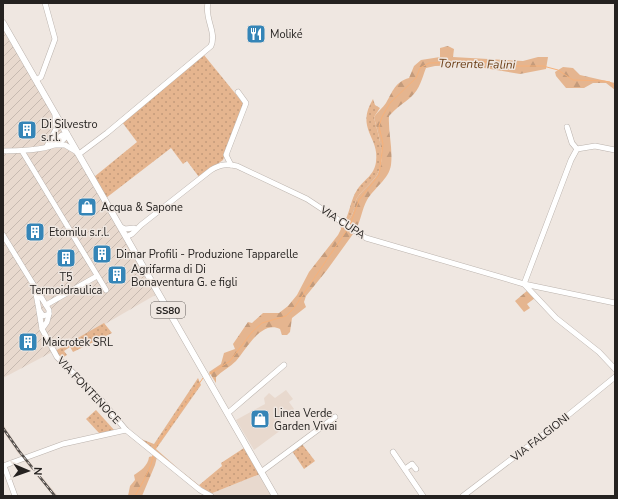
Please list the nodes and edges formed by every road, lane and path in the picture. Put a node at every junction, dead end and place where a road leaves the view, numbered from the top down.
1 (45, 3) edge
2 (208, 3) edge
3 (3, 23) edge
4 (36, 80) junction
5 (238, 92) dead end
6 (54, 112) junction
7 (567, 127) dead end
8 (67, 134) junction
9 (46, 146) junction
10 (577, 149) junction
11 (615, 150) edge
12 (3, 151) edge
13 (22, 151) junction
14 (78, 153) junction
15 (231, 165) junction
16 (121, 227) junction
17 (135, 230) junction
18 (3, 235) edge
19 (126, 237) junction
20 (132, 248) junction
21 (97, 276) junction
22 (524, 284) junction
23 (35, 289) junction
24 (106, 290) dead end
25 (615, 303) edge
26 (46, 306) junction
27 (39, 310) junction
28 (49, 314) junction
29 (42, 329) junction
30 (284, 365) dead end
31 (615, 369) edge
32 (615, 377) edge
33 (228, 414) junction
34 (335, 417) dead end
35 (126, 430) junction
36 (393, 452) dead end
37 (3, 466) edge
38 (405, 469) junction
39 (416, 469) dead end
40 (261, 472) junction
41 (15, 496) edge
42 (211, 496) edge
43 (275, 496) edge
44 (423, 496) edge
45 (463, 496) edge

1 - 4 street
2 - 14 street
3 - 4 main road, SS80
4 - 6 main road, SS80
5 - 15 street
6 - 8 main road, SS80
6 - 9 street
7 - 10 street
8 - 9 street
8 - 14 main road, SS80
9 - 13 street
9 - 14 street
10 - 11 street
10 - 22 street
12 - 13 street
13 - 21 street
14 - 16 main road, SS80
15 - 17 street
15 - 22 street, VIA CUPA
16 - 17 street
16 - 19 main road, SS80
17 - 19 street
17 - 20 street
18 - 23 street, VIA FONTENOCE
19 - 20 main road, SS80
20 - 33 main road, SS80
21 - 24 street
21 - 26 street
22 - 25 street, VIA CUPA
22 - 31 street
23 - 26 street, VIA FONTENOCE
23 - 27 street, VIA FONTENOCE
26 - 28 street, VIA FONTENOCE
27 - 28 street
27 - 29 street, VIA FONTENOCE
28 - 29 street
29 - 35 street, VIA FONTENOCE
30 - 33 street
32 - 45 street, VIA FALGIONI
33 - 40 main road, SS80
34 - 40 street
35 - 37 street
35 - 42 street, VIA FONTENOCE
36 - 38 street
37 - 41 street
38 - 39 street
38 - 44 street
40 - 43 main road, SS80

